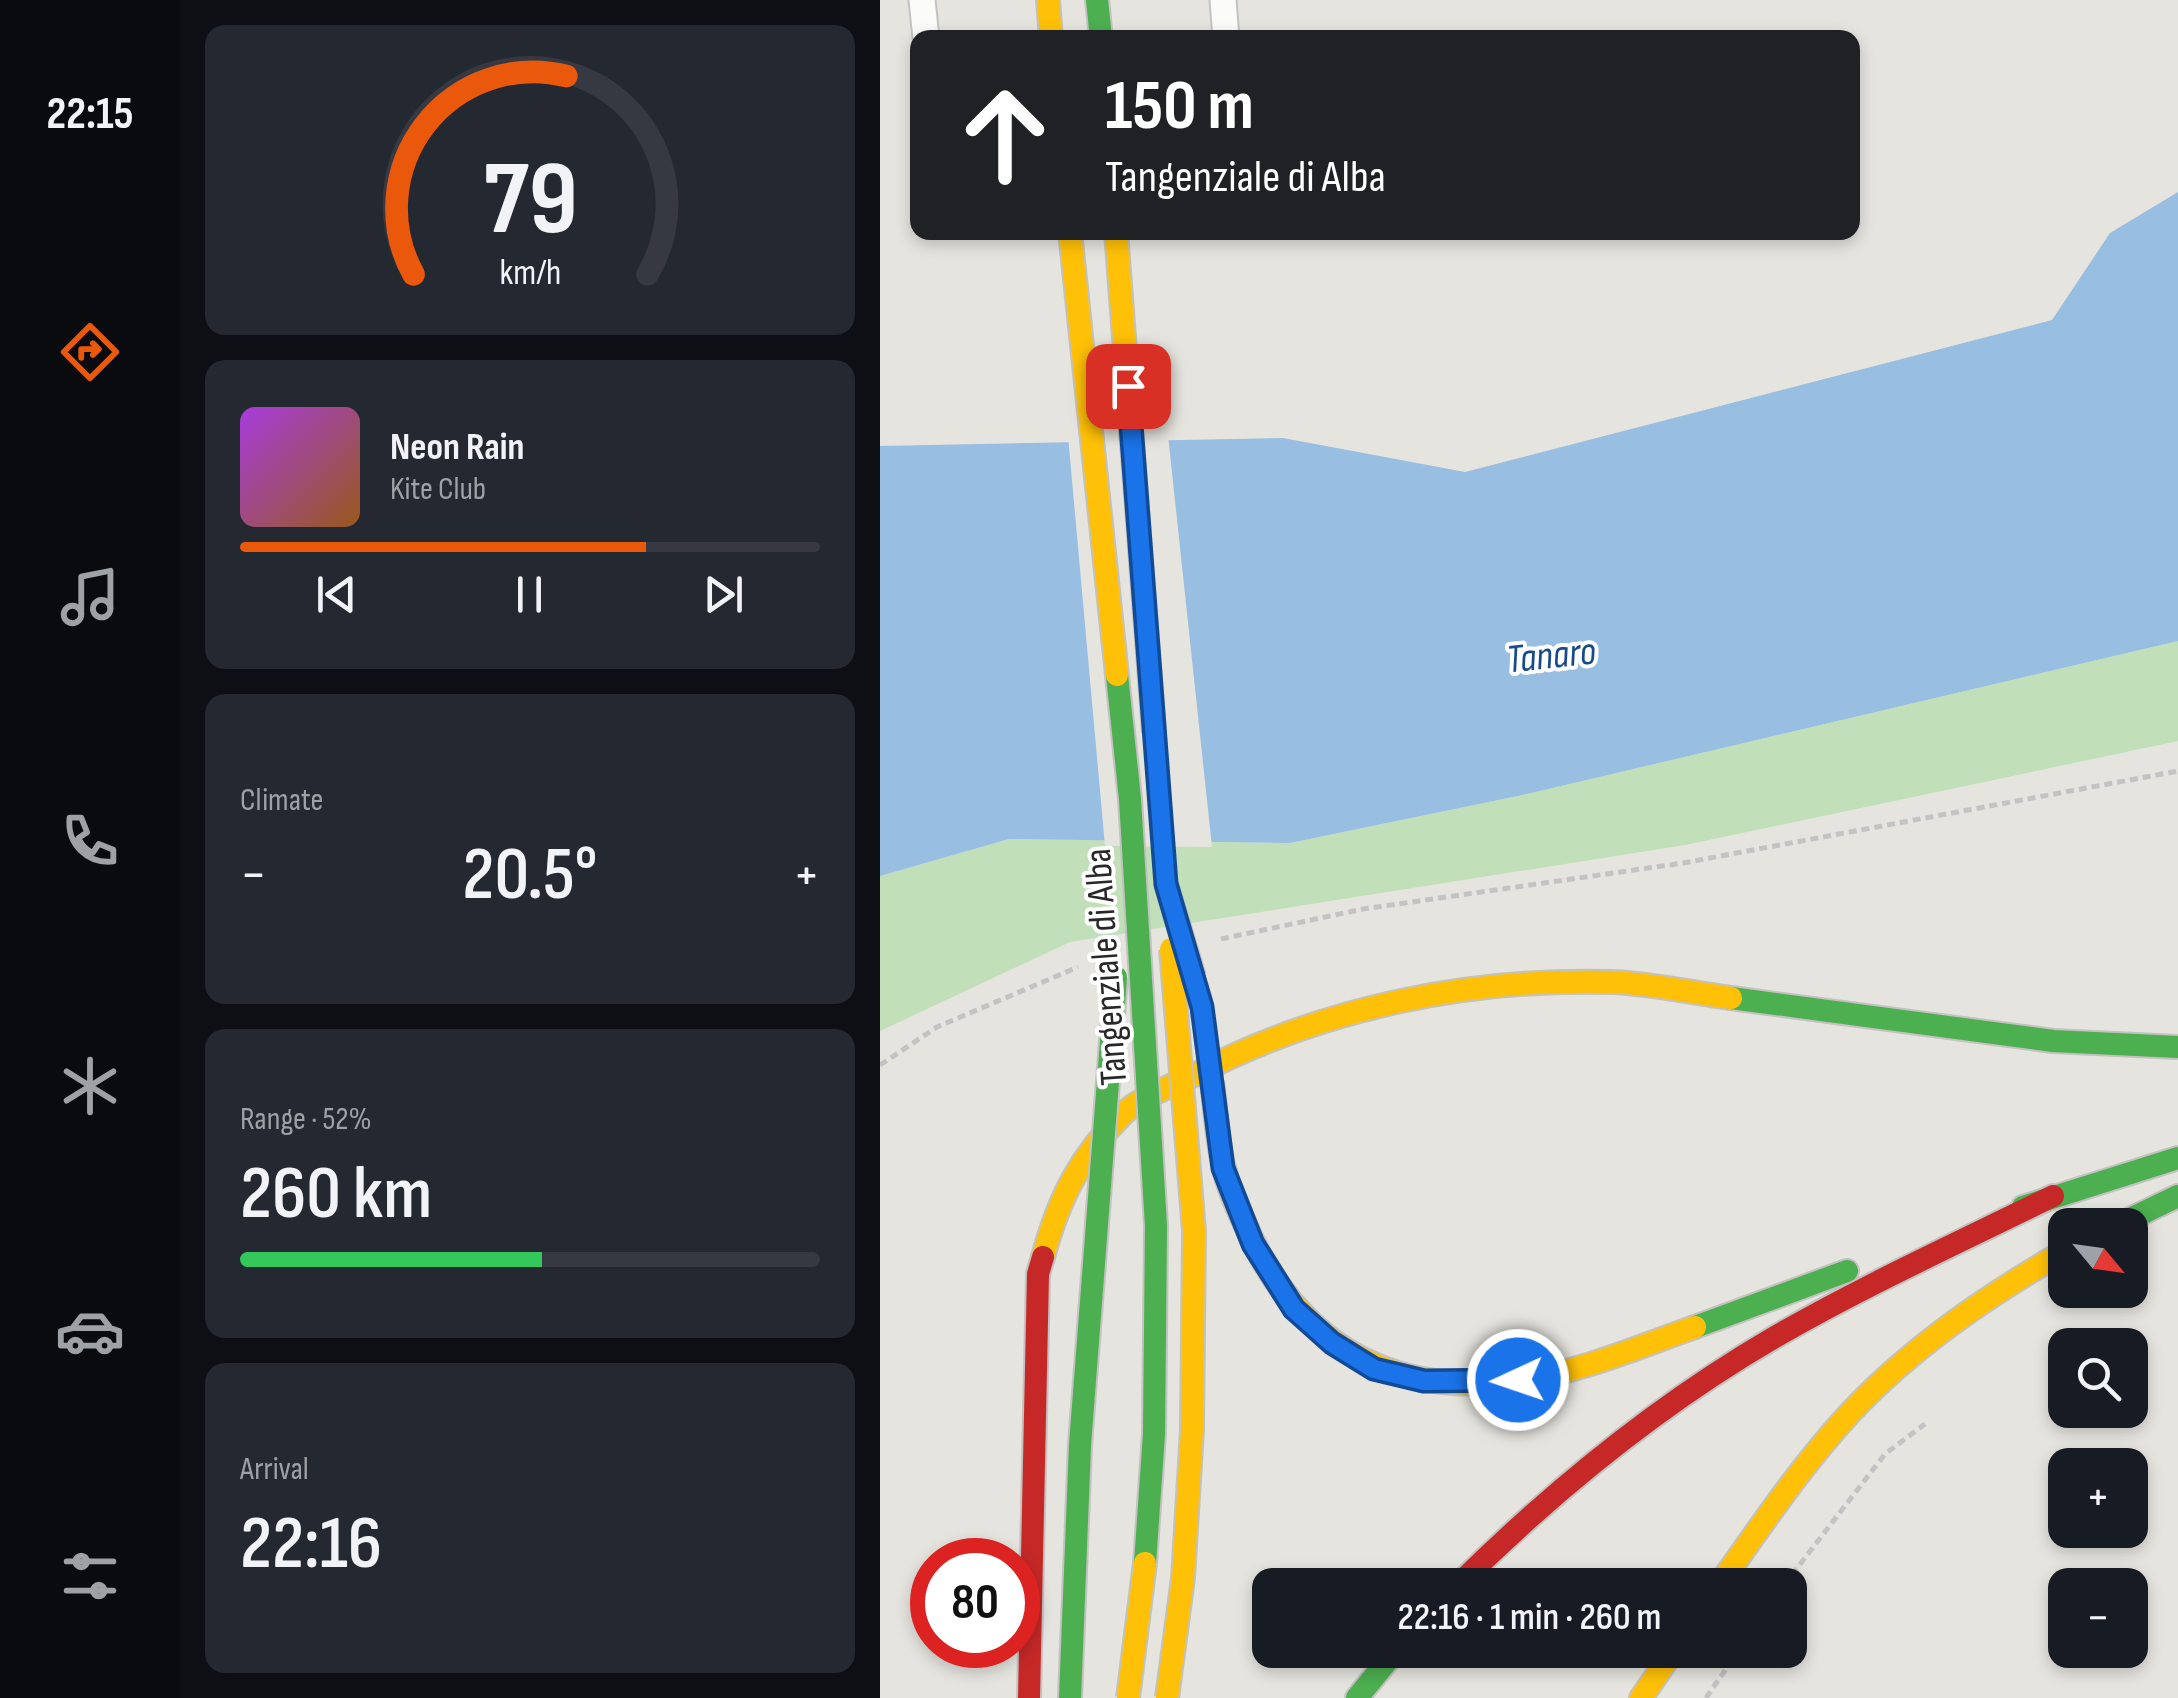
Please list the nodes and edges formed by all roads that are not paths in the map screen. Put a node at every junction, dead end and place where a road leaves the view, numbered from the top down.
1 (922, 0) edge
2 (1048, 0) edge
3 (1097, 0) edge
4 (1223, 0) edge
5 (925, 30) edge
6 (1050, 30) edge
7 (1099, 30) edge
8 (1225, 30) edge
9 (1071, 240) edge
10 (1117, 240) edge
11 (1155, 746) dead end
12 (1130, 798) junction
13 (1202, 1007) dead end
14 (1207, 1043) dead end
15 (2178, 1047) edge
16 (2178, 1158) edge
17 (2053, 1196) junction
18 (2178, 1196) edge
19 (2148, 1210) edge
20 (2048, 1260) edge
21 (1476, 1568) edge
22 (1731, 1568) edge
23 (1381, 1668) edge
24 (1662, 1668) edge
25 (1029, 1698) edge
26 (1070, 1698) edge
27 (1128, 1698) edge
28 (1167, 1698) edge
29 (1357, 1698) edge
30 (1641, 1698) edge

1 - 5 street
2 - 6 highway
3 - 7 highway
4 - 8 street
9 - 12 highway, Tangenziale di Alba, bridge
10 - 11 highway, bridge
12 - 26 highway, bridge
12 - 27 highway, Tangenziale di Alba, bridge
13 - 28 highway, Tangenziale di Alba, bridge
14 - 17 highway, bridge
15 - 25 highway
16 - 17 highway
17 - 21 highway
18 - 19 highway
20 - 22 highway
23 - 29 highway
24 - 30 highway

